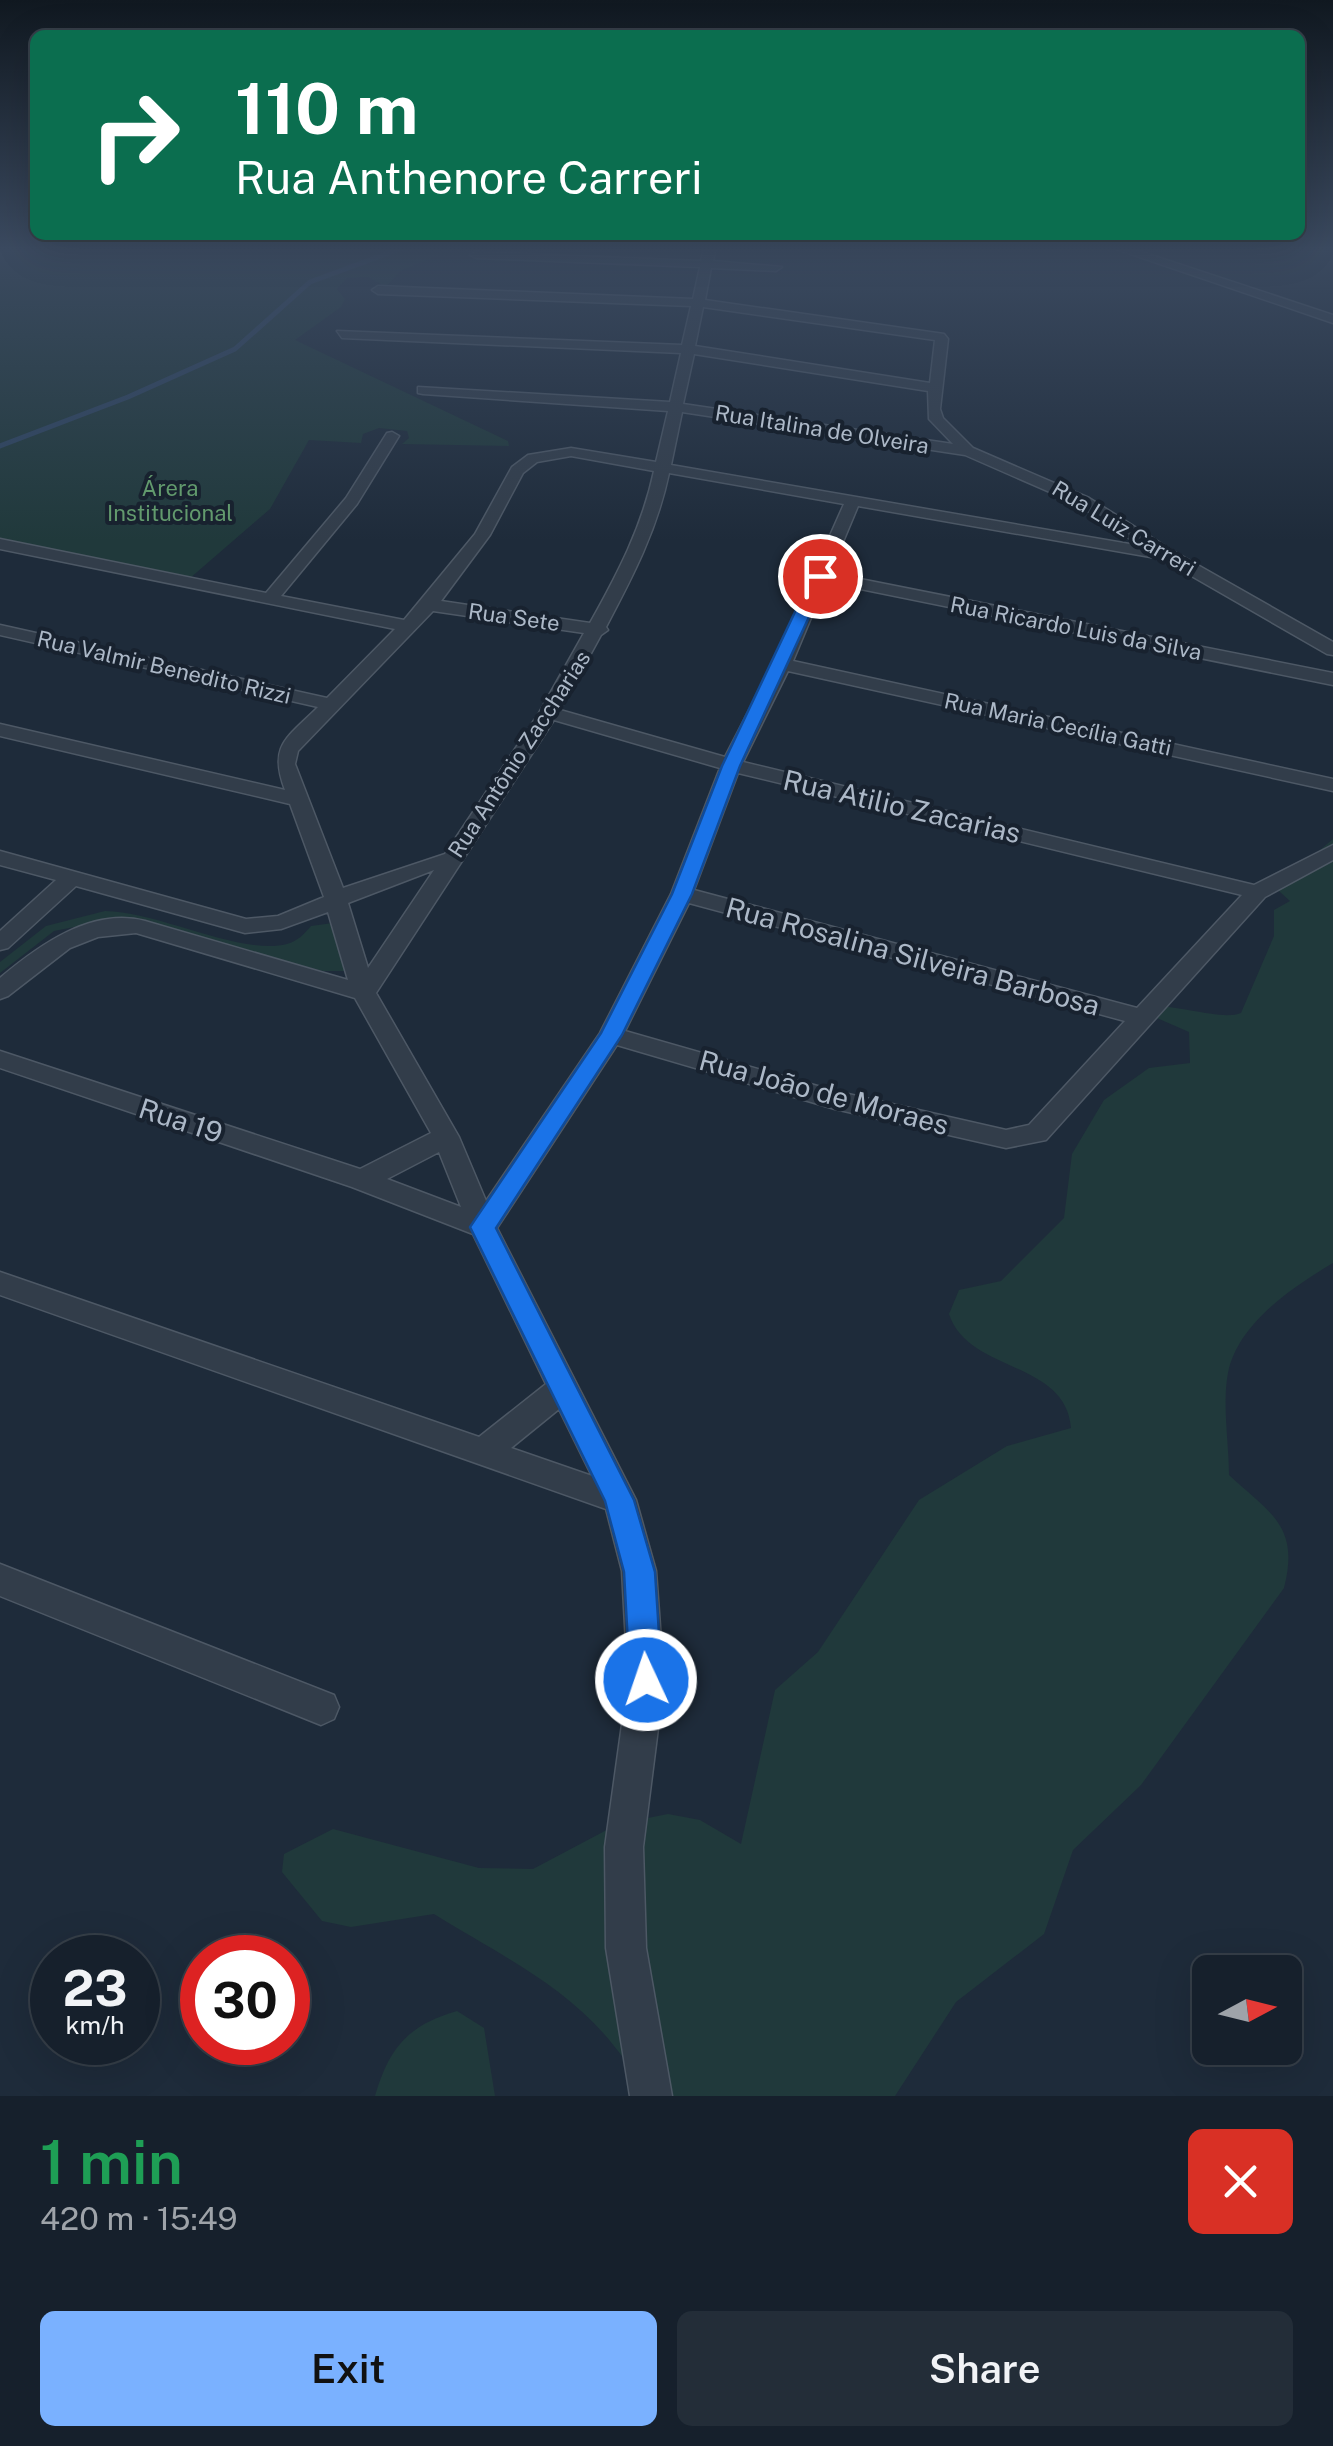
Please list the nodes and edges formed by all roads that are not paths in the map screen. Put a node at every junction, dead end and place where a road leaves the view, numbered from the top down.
1 (592, 345) edge
2 (690, 345) edge
3 (936, 345) edge
4 (689, 349) junction
5 (937, 388) junction
6 (423, 390) dead end
7 (676, 407) junction
8 (392, 436) dead end
9 (968, 452) junction
10 (662, 469) junction
11 (852, 503) junction
12 (0, 544) edge
13 (1167, 555) junction
14 (820, 576) junction
15 (270, 598) junction
16 (430, 605) junction
17 (410, 627) junction
18 (0, 630) edge
19 (598, 630) junction
20 (1333, 650) edge
21 (782, 664) junction
22 (1333, 679) edge
23 (328, 704) junction
24 (549, 713) junction
25 (0, 730) edge
26 (731, 766) junction
27 (1333, 785) edge
28 (297, 799) junction
29 (1333, 851) edge
30 (0, 858) edge
31 (452, 859) junction
32 (73, 878) junction
33 (1257, 892) junction
34 (682, 894) junction
35 (336, 900) junction
36 (0, 943) edge
37 (0, 991) edge
38 (364, 992) junction
39 (1144, 1018) junction
40 (611, 1035) junction
41 (0, 1059) edge
42 (446, 1137) junction
43 (362, 1180) junction
44 (482, 1227) junction
45 (0, 1284) edge
46 (562, 1389) junction
47 (482, 1452) junction
48 (620, 1500) junction
49 (0, 1580) edge
50 (321, 1707) dead end
51 (652, 2096) edge

1 - 4 street
2 - 4 street, Rua Antônio Zaccharias
3 - 5 street, Rua Luiz Carreri
4 - 5 street
4 - 7 street, Rua Antônio Zaccharias
5 - 9 street, Rua Luiz Carreri
6 - 7 street, Rua Italina de Olveira
7 - 9 street, Rua Italina de Olveira
7 - 10 street, Rua Antônio Zaccharias
8 - 15 street
9 - 13 street, Rua Luiz Carreri
10 - 11 street
10 - 16 street
10 - 19 street, Rua Antônio Zaccharias
11 - 13 street
11 - 14 street
12 - 15 street
13 - 20 street, Rua Luiz Carreri
14 - 21 street
14 - 22 street, Rua Ricardo Luis da Silva
15 - 17 street
16 - 17 street
16 - 19 street, Rua Sete
17 - 23 street
18 - 23 street, Rua Valmir Benedito Rizzi
19 - 24 street, Rua Antônio Zaccharias
21 - 26 street
21 - 27 street, Rua Maria Cecília Gatti
23 - 28 street
24 - 26 street, Rua Atilio Zacarias
24 - 31 street, Rua Antônio Zaccharias
25 - 28 street
26 - 33 street, Rua Atilio Zacarias
26 - 34 street
28 - 35 street
29 - 33 street
30 - 32 street
31 - 35 street
31 - 38 street, Rua Antônio Zaccharias
32 - 35 street
32 - 36 street
33 - 39 street
34 - 39 street, Rua Rosalina Silveira Barbosa
34 - 40 street
35 - 38 street
37 - 38 street
38 - 42 street
39 - 40 street, Rua João de Moraes
40 - 44 street
41 - 43 street, Rua 19
42 - 43 street
42 - 44 street
43 - 44 street, Rua 19
44 - 46 street
45 - 47 street
46 - 47 street
46 - 48 street
47 - 48 street
48 - 51 street
49 - 50 street

